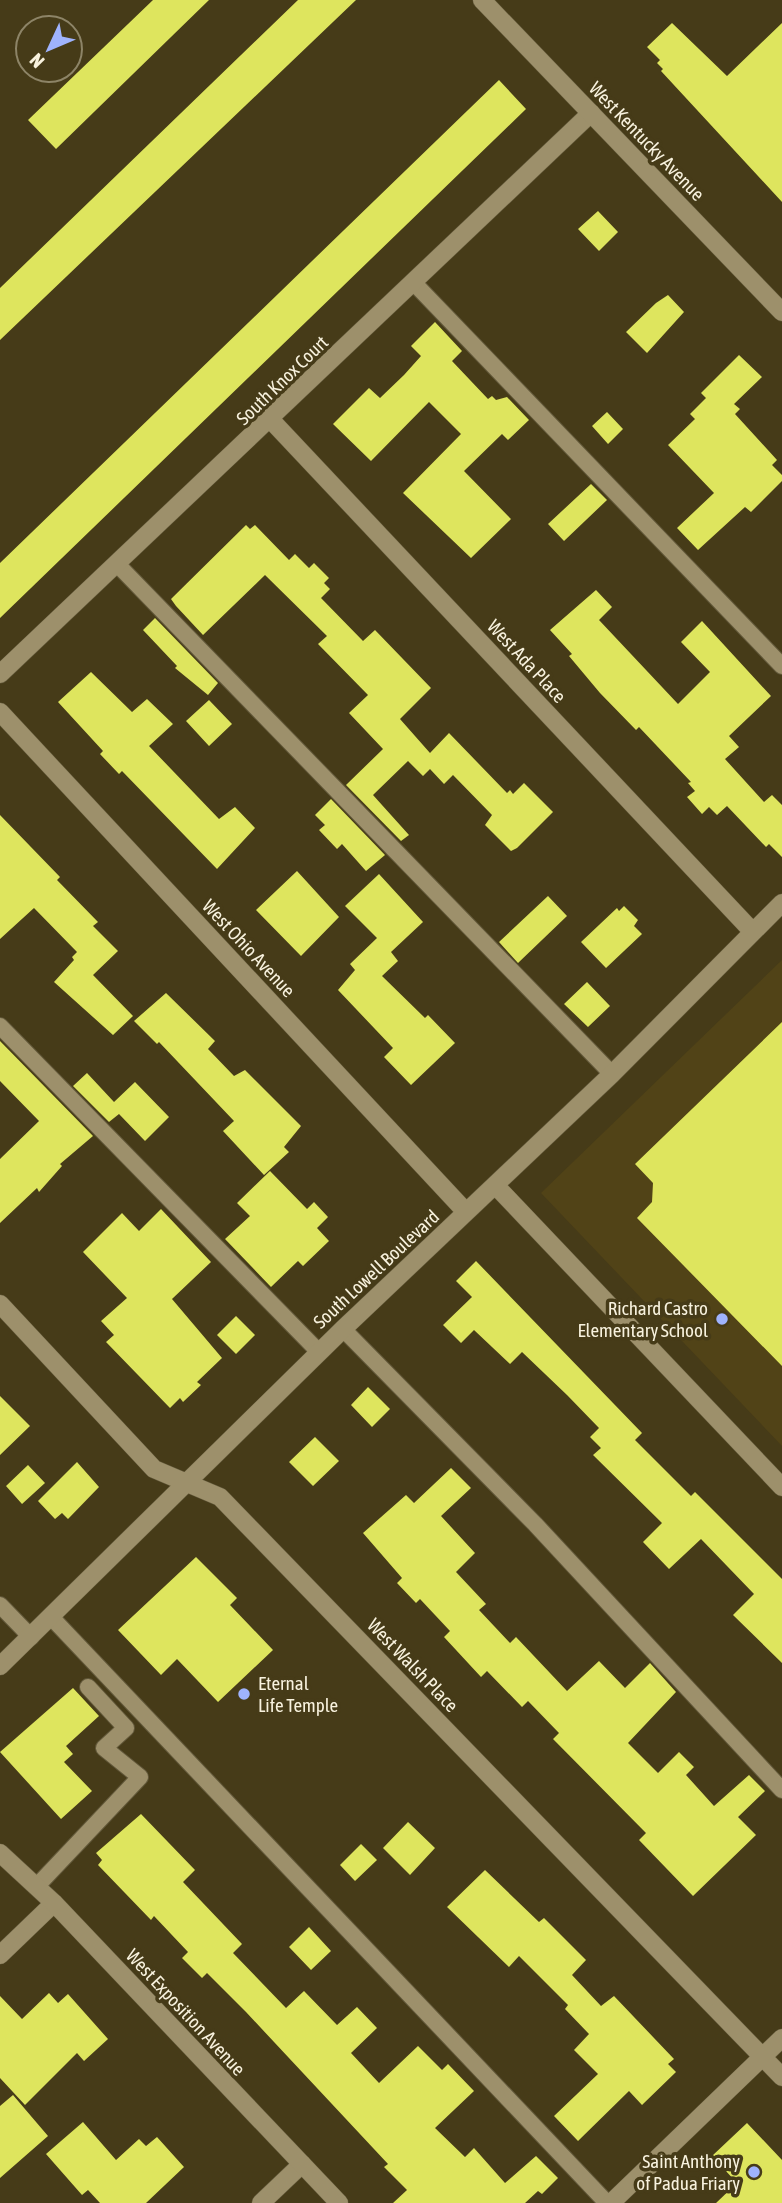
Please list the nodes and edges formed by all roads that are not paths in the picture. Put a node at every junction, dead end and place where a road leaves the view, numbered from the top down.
1 (482, 0) edge
2 (591, 113) junction
3 (414, 283) junction
4 (782, 312) edge
5 (271, 420) junction
6 (117, 564) junction
7 (782, 666) edge
8 (0, 674) edge
9 (0, 712) edge
10 (782, 903) edge
11 (752, 931) junction
12 (0, 1026) edge
13 (612, 1074) junction
14 (495, 1185) junction
15 (467, 1212) junction
16 (0, 1304) edge
17 (343, 1329) junction
18 (319, 1352) junction
19 (185, 1484) junction
20 (782, 1488) edge
21 (0, 1605) edge
22 (52, 1618) junction
23 (31, 1637) junction
24 (0, 1666) edge
25 (88, 1687) dead end
26 (782, 1790) edge
27 (0, 1853) edge
28 (36, 1887) junction
29 (54, 1903) junction
30 (0, 1955) edge
31 (782, 2038) edge
32 (762, 2056) junction
33 (782, 2077) edge
34 (302, 2164) junction
35 (261, 2203) edge
36 (339, 2203) edge
37 (609, 2203) edge

1 - 2 street, West Kentucky Avenue
2 - 3 street, South Knox Court
2 - 4 street, West Kentucky Avenue
3 - 5 street, South Knox Court
3 - 7 lane
5 - 6 street, South Knox Court
5 - 11 street, West Ada Place
6 - 8 street, South Knox Court
6 - 13 lane
9 - 15 street, West Ohio Avenue
10 - 11 street, South Lowell Boulevard
11 - 13 street, South Lowell Boulevard
12 - 18 lane
13 - 14 street, South Lowell Boulevard
14 - 15 street, South Lowell Boulevard
14 - 20 street
15 - 17 street, South Lowell Boulevard
16 - 19 street, West Walsh Place
17 - 18 street, South Lowell Boulevard
17 - 26 lane
18 - 19 street, South Lowell Boulevard
19 - 22 street, South Lowell Boulevard
19 - 32 street, West Walsh Place
21 - 23 lane
22 - 23 street, South Lowell Boulevard
22 - 37 lane
23 - 24 street, South Lowell Boulevard
25 - 28 lane
27 - 28 street, West Exposition Avenue
28 - 29 street, West Exposition Avenue
29 - 30 street
29 - 34 street, West Exposition Avenue
31 - 32 street
32 - 33 street, West Walsh Place
32 - 37 street
34 - 35 street
34 - 36 street, West Exposition Avenue

